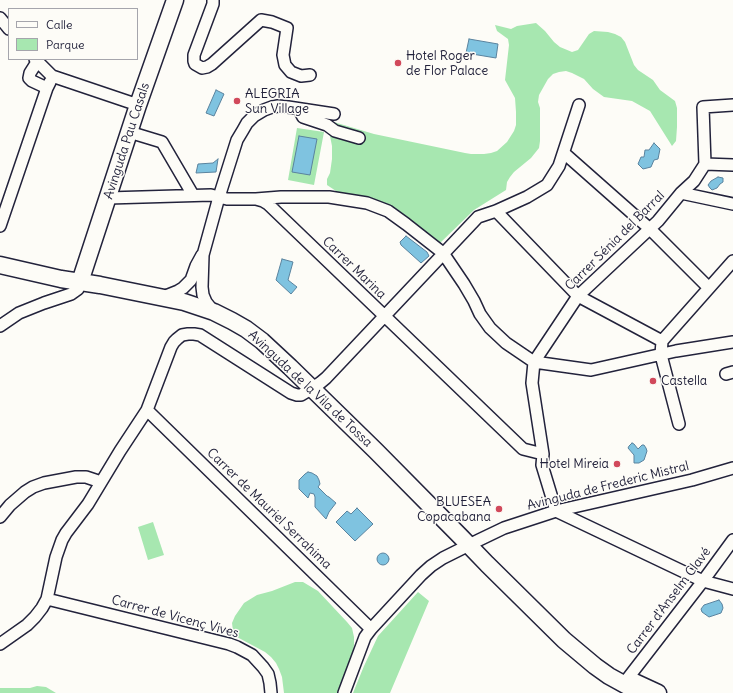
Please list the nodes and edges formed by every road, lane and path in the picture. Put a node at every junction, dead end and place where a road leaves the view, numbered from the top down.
1 (175, 0) edge
2 (213, 0) edge
3 (0, 18) edge
4 (8, 28) edge
5 (36, 60) edge
6 (310, 75) dead end
7 (52, 76) junction
8 (47, 88) junction
9 (138, 105) junction
10 (579, 105) dead end
11 (733, 105) edge
12 (299, 109) junction
13 (334, 114) dead end
14 (129, 132) junction
15 (359, 138) dead end
16 (564, 153) junction
17 (705, 164) junction
18 (733, 165) edge
19 (682, 193) junction
20 (193, 196) junction
21 (219, 197) junction
22 (281, 197) junction
23 (108, 198) junction
24 (256, 199) junction
25 (733, 204) edge
26 (273, 210) junction
27 (496, 211) junction
28 (0, 226) edge
29 (650, 229) junction
30 (443, 253) junction
31 (203, 255) junction
32 (733, 261) edge
33 (0, 265) edge
34 (80, 282) junction
35 (709, 288) junction
36 (578, 296) junction
37 (162, 297) junction
38 (214, 312) junction
39 (384, 316) junction
40 (0, 326) edge
41 (662, 341) junction
42 (733, 342) edge
43 (662, 358) junction
44 (534, 362) junction
45 (312, 389) junction
46 (147, 410) junction
47 (679, 424) dead end
48 (543, 454) junction
49 (733, 468) edge
50 (101, 482) junction
51 (556, 511) junction
52 (0, 517) edge
53 (733, 540) edge
54 (469, 544) junction
55 (703, 581) junction
56 (733, 589) edge
57 (47, 599) junction
58 (371, 629) junction
59 (0, 644) edge
60 (628, 678) junction
61 (271, 693) edge
62 (344, 693) edge
63 (640, 693) edge
64 (658, 693) edge

1 - 9 main road, Avinguda Pau Casals
2 - 6 street
3 - 4 street
5 - 7 street
5 - 8 street
7 - 8 street
7 - 9 street
8 - 28 street
9 - 14 main road, Avinguda Pau Casals
10 - 16 street
11 - 17 street
12 - 13 street
12 - 15 street
12 - 21 street
14 - 20 street
14 - 23 main road, Avinguda Pau Casals
16 - 27 street
16 - 29 street
17 - 18 street
17 - 19 street, Carrer Sénia del Barral
19 - 25 street
19 - 29 street, Carrer Sénia del Barral
20 - 21 street
20 - 23 street
21 - 24 street
21 - 31 street
22 - 24 street
22 - 26 street
22 - 30 street
23 - 34 main road, Avinguda Pau Casals
24 - 26 street, Carrer Marina
26 - 39 street, Carrer Marina
27 - 30 street
27 - 36 street
29 - 35 street
29 - 36 street, Carrer Sénia del Barral
30 - 39 street
30 - 44 street
31 - 37 street
31 - 38 street
32 - 35 street
33 - 34 main road, Avinguda de la Vila de Tossa
34 - 37 main road, Avinguda de la Vila de Tossa
34 - 40 street
35 - 41 street
36 - 41 street
36 - 44 street, Carrer Sénia del Barral
37 - 38 main road, Avinguda de la Vila de Tossa
38 - 45 main road, Avinguda de la Vila de Tossa
39 - 45 street
39 - 48 street, Carrer Marina
41 - 43 street
42 - 43 street
43 - 44 street
43 - 47 street
44 - 48 street, Carrer Sénia del Barral
45 - 46 street
45 - 54 main road, Avinguda de la Vila de Tossa
46 - 50 street
46 - 58 street, Carrer de Mauriel Serrahima
48 - 51 street, Carrer Sénia del Barral
49 - 51 street, Avinguda de Frederic Mistral
50 - 52 street
50 - 57 street
51 - 54 street, Avinguda de Frederic Mistral
51 - 55 street
53 - 55 street, Carrer d'Anselm Clavé
54 - 58 street, Avinguda de Frederic Mistral
54 - 60 main road, Avinguda de la Vila de Tossa
54 - 63 main road, Avinguda de la Vila de Tossa
55 - 56 street
55 - 60 street, Carrer d'Anselm Clavé
57 - 59 street
57 - 61 street, Carrer de Vicenç Vives
58 - 62 street, Avinguda de Frederic Mistral
60 - 64 main road, Avinguda de la Vila de Tossa

